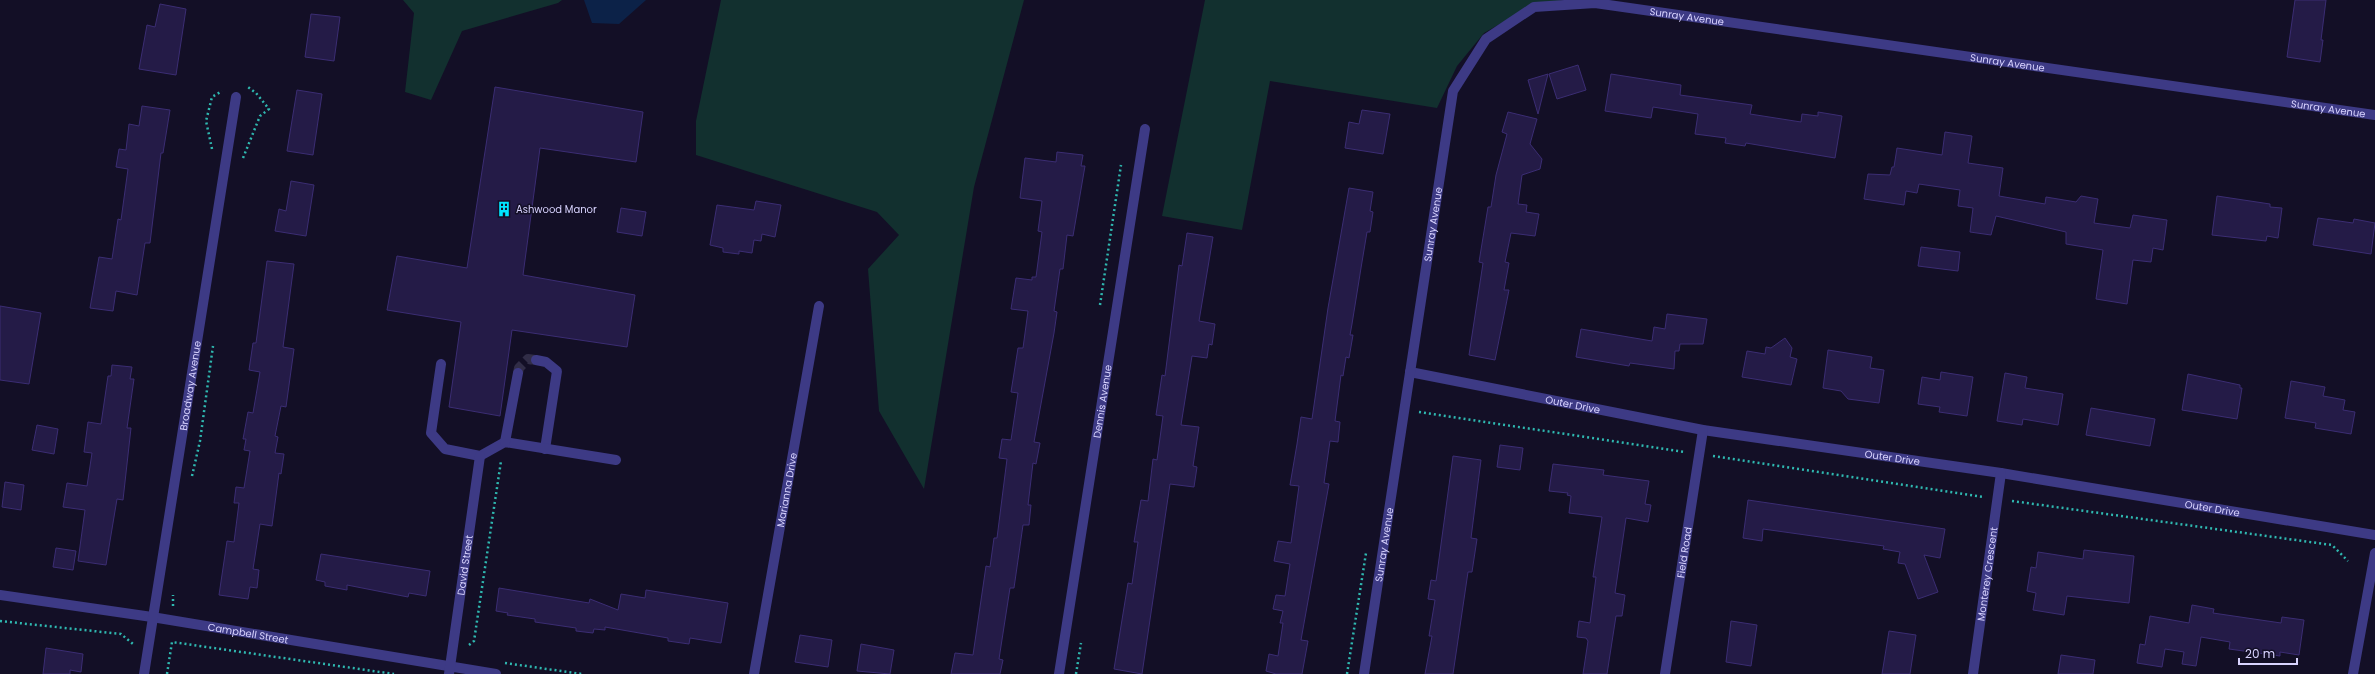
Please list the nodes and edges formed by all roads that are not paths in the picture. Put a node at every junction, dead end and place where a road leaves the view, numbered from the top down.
1 (236, 97) dead end
2 (2375, 115) edge
3 (1145, 129) dead end
4 (819, 306) dead end
5 (536, 360) dead end
6 (441, 364) dead end
7 (1410, 372) junction
8 (518, 373) tunnel mouth
9 (1703, 430) junction
10 (505, 442) junction
11 (545, 449) junction
12 (480, 456) junction
13 (616, 460) dead end
14 (2001, 473) junction
15 (2375, 535) edge
16 (2375, 553) edge
17 (0, 595) edge
18 (152, 617) junction
19 (450, 670) edge
20 (144, 674) edge
21 (496, 674) edge
22 (754, 674) edge
23 (1059, 674) edge
24 (1364, 674) edge
25 (1665, 674) edge
26 (1973, 674) edge
27 (2353, 674) edge

1 - 18 street, Broadway Avenue
2 - 7 street, Sunray Avenue
3 - 23 street, Dennis Avenue
4 - 22 street, Marianna Drive
5 - 11 street
6 - 12 street
7 - 9 street, Outer Drive
7 - 24 street, Sunray Avenue
8 - 10 street
9 - 14 street, Outer Drive
9 - 25 street, Field Road
10 - 11 street
10 - 12 street
11 - 13 street
12 - 19 street, David Street
14 - 15 street, Outer Drive
14 - 26 street, Monterey Crescent
16 - 27 street
17 - 18 street, Campbell Street
18 - 19 street, Campbell Street
18 - 20 street, Broadway Avenue
19 - 21 street, Campbell Street

